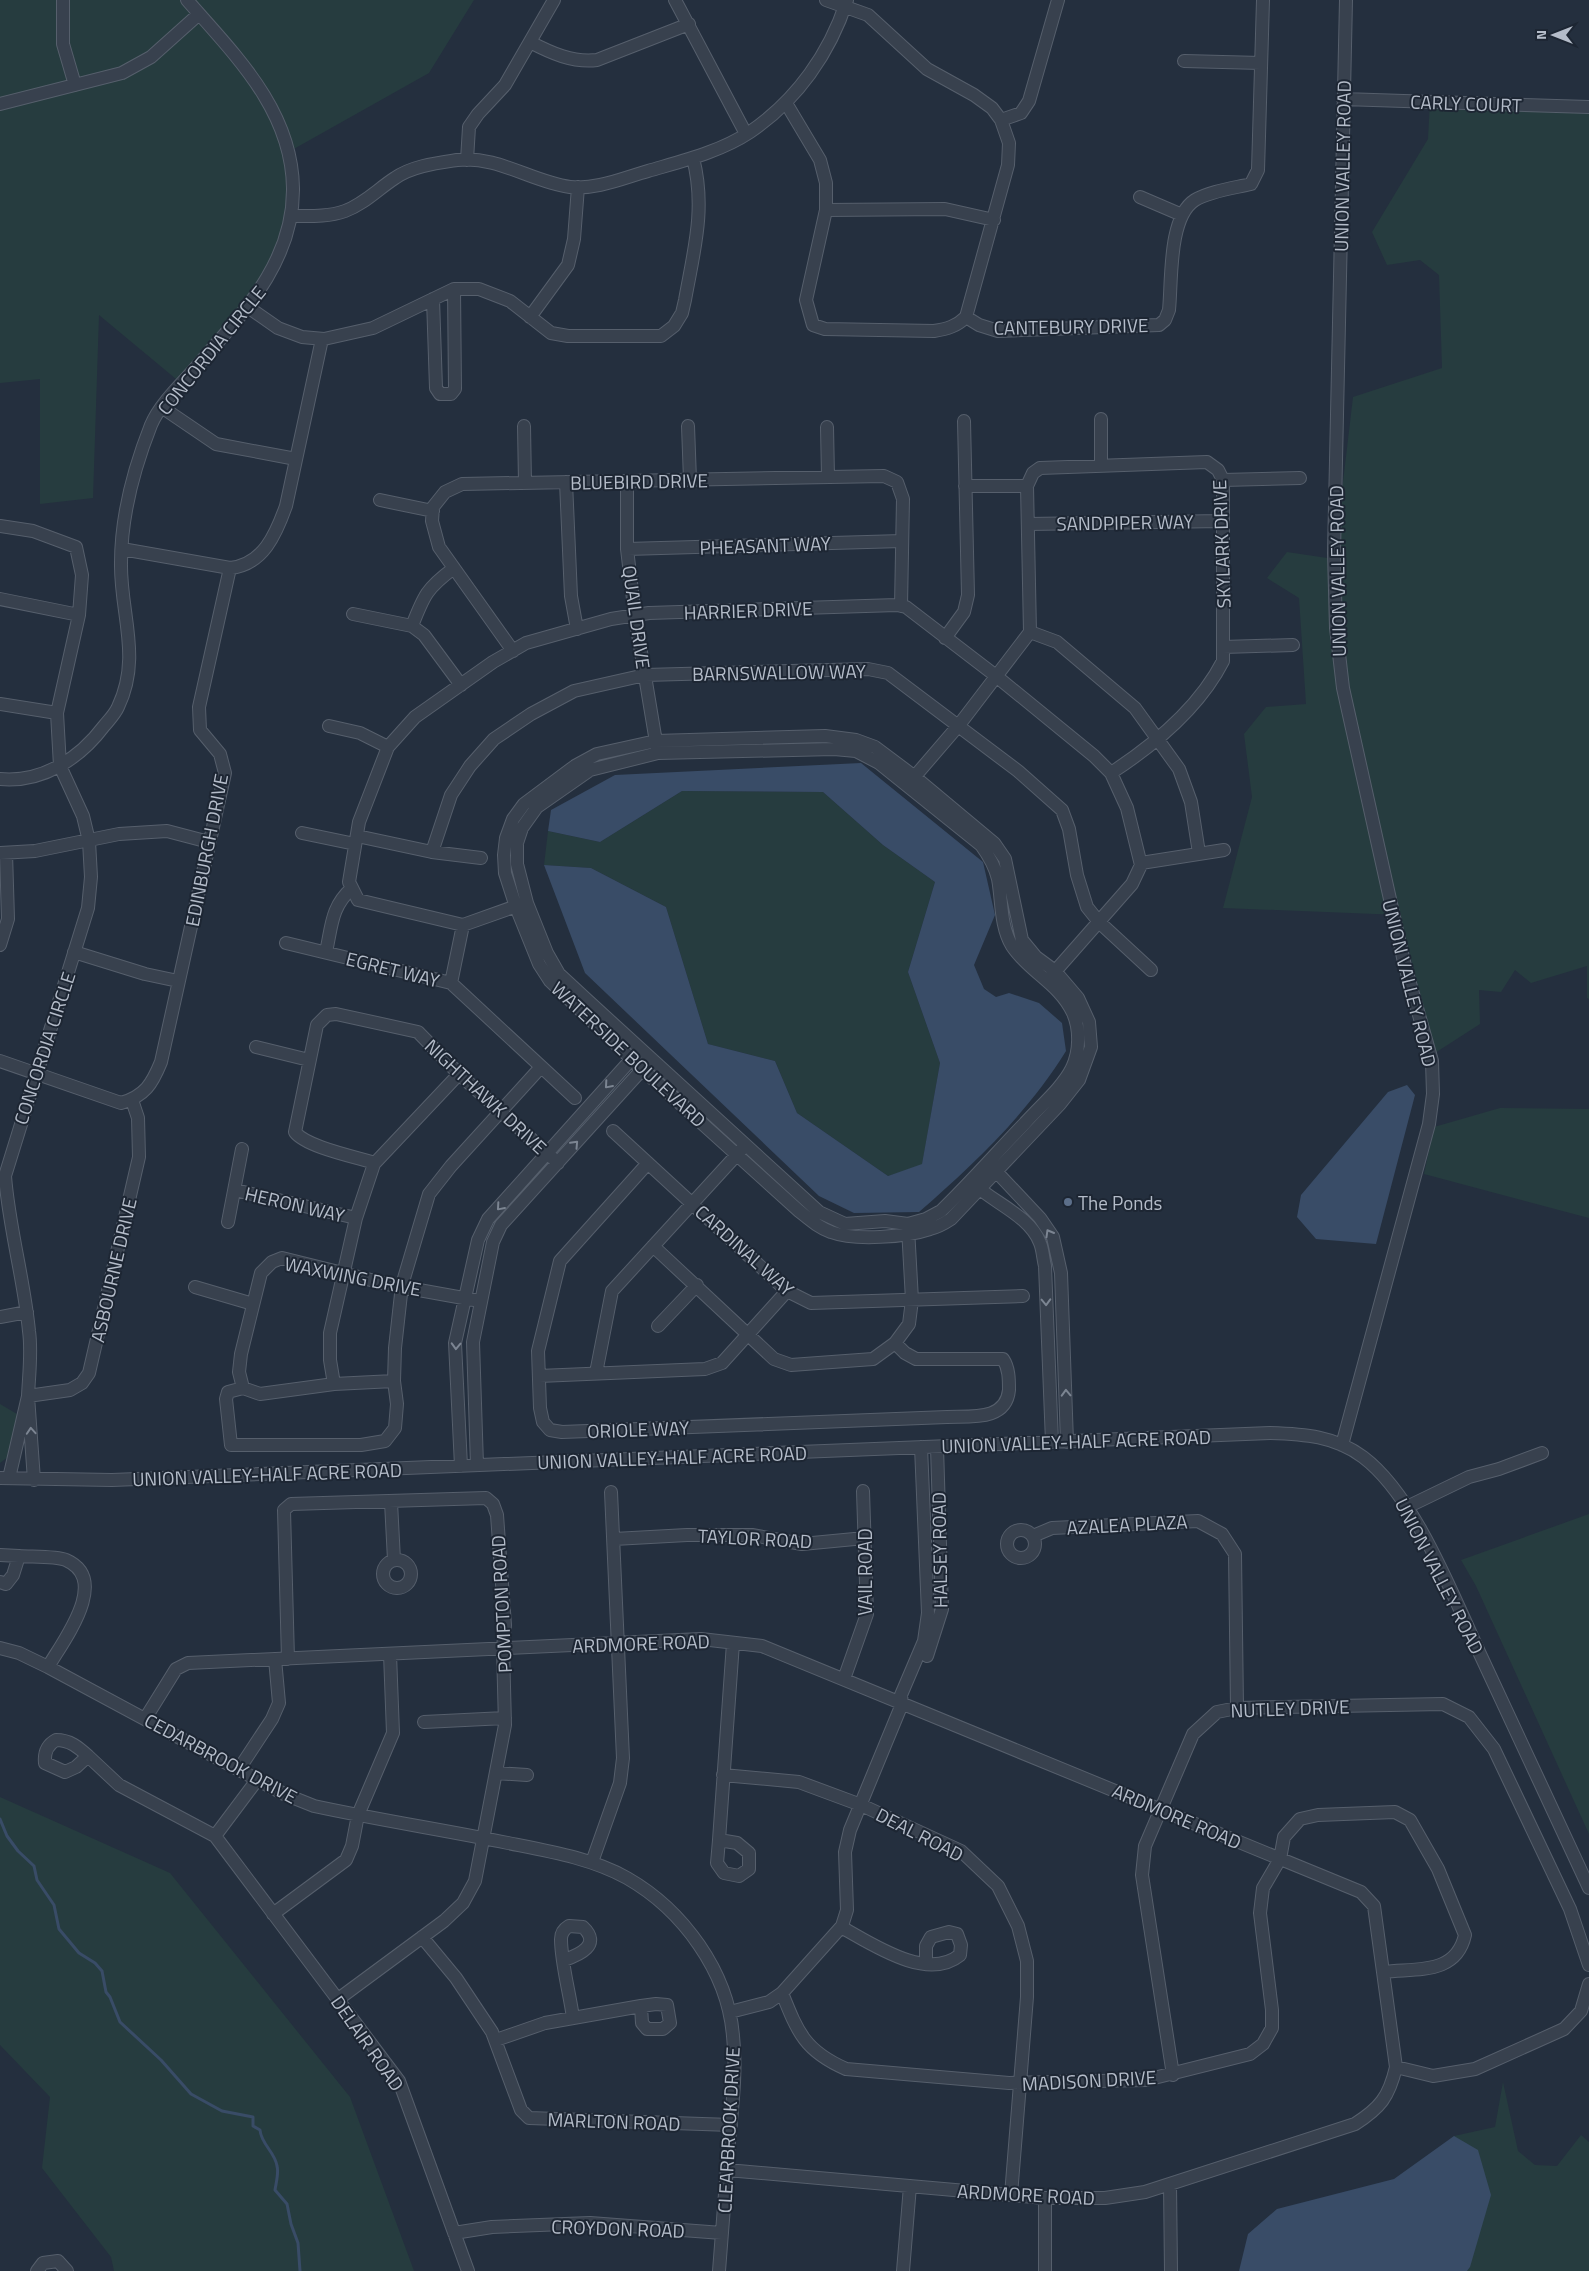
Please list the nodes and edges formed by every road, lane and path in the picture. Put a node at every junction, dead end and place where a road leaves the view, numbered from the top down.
1 (64, 0) edge
2 (187, 0) edge
3 (554, 0) edge
4 (675, 0) edge
5 (826, 0) edge
6 (1058, 0) edge
7 (1263, 0) edge
8 (1346, 0) edge
9 (846, 4) edge
10 (199, 14) junction
11 (689, 24) junction
12 (530, 42) junction
13 (1184, 61) dead end
14 (1261, 63) junction
15 (75, 85) junction
16 (1343, 99) junction
17 (786, 102) junction
18 (0, 104) edge
19 (1589, 107) edge
20 (1001, 120) junction
21 (746, 134) junction
22 (693, 158) junction
23 (467, 160) junction
24 (578, 187) junction
25 (1140, 197) dead end
26 (826, 210) junction
27 (1182, 215) junction
28 (292, 216) junction
29 (994, 220) junction
30 (454, 289) junction
31 (433, 298) junction
32 (248, 307) junction
33 (530, 317) junction
34 (966, 317) junction
35 (322, 339) junction
36 (162, 408) junction
37 (1101, 419) dead end
38 (964, 421) dead end
39 (524, 426) dead end
40 (688, 426) dead end
41 (827, 427) dead end
42 (296, 459) junction
43 (1101, 465) junction
44 (828, 477) junction
45 (1300, 478) dead end
46 (690, 480) junction
47 (1223, 480) junction
48 (627, 481) junction
49 (566, 482) junction
50 (525, 483) junction
51 (965, 486) junction
52 (1027, 486) junction
53 (380, 500) dead end
54 (433, 511) junction
55 (1222, 521) junction
56 (1028, 524) junction
57 (0, 526) edge
58 (902, 541) junction
59 (122, 549) junction
60 (627, 549) junction
61 (230, 568) junction
62 (454, 568) junction
63 (0, 599) edge
64 (901, 606) junction
65 (353, 614) dead end
66 (79, 615) junction
67 (635, 616) junction
68 (412, 626) junction
69 (577, 629) junction
70 (1030, 632) junction
71 (945, 638) junction
72 (1293, 645) dead end
73 (1224, 647) junction
74 (513, 650) junction
75 (645, 675) junction
76 (996, 676) junction
77 (461, 685) junction
78 (0, 704) edge
79 (58, 713) junction
80 (959, 725) junction
81 (330, 726) dead end
82 (1158, 738) junction
83 (388, 747) junction
84 (657, 747) junction
85 (60, 766) junction
86 (1111, 773) junction
87 (915, 777) junction
88 (0, 779) edge
89 (906, 787) junction
90 (302, 833) dead end
91 (89, 840) junction
92 (356, 840) junction
93 (209, 842) junction
94 (1224, 850) dead end
95 (432, 852) junction
96 (3, 853) edge
97 (1199, 853) junction
98 (481, 858) dead end
99 (1141, 863) junction
100 (352, 888) junction
101 (521, 905) junction
102 (1099, 922) junction
103 (462, 925) junction
104 (286, 943) dead end
105 (0, 946) edge
106 (74, 952) junction
107 (326, 952) junction
108 (1151, 970) dead end
109 (1051, 976) junction
110 (178, 981) junction
111 (450, 983) junction
112 (256, 1047) dead end
113 (636, 1054) junction
114 (651, 1059) junction
115 (310, 1060) junction
116 (0, 1061) edge
117 (541, 1067) junction
118 (642, 1069) junction
119 (36, 1073) junction
120 (459, 1074) junction
121 (576, 1098) dead end
122 (132, 1100) junction
123 (501, 1112) junction
124 (613, 1131) dead end
125 (746, 1145) junction
126 (242, 1149) dead end
127 (548, 1154) junction
128 (737, 1154) junction
129 (375, 1163) junction
130 (558, 1163) junction
131 (648, 1163) junction
132 (992, 1167) junction
133 (970, 1181) junction
134 (235, 1190) junction
135 (980, 1190) junction
136 (692, 1203) junction
137 (356, 1218) junction
138 (228, 1222) dead end
139 (908, 1229) junction
140 (653, 1246) junction
141 (345, 1273) junction
142 (696, 1285) junction
143 (402, 1286) junction
144 (195, 1287) dead end
145 (787, 1291) junction
146 (1023, 1296) dead end
147 (465, 1298) junction
148 (912, 1300) junction
149 (480, 1301) junction
150 (253, 1304) junction
151 (27, 1312) junction
152 (0, 1318) edge
153 (658, 1326) dead end
154 (749, 1335) junction
155 (895, 1343) junction
156 (596, 1373) junction
157 (539, 1376) junction
158 (394, 1381) junction
159 (334, 1384) junction
160 (243, 1388) junction
161 (28, 1396) junction
162 (458, 1408) junction
163 (475, 1409) junction
164 (1052, 1442) junction
165 (1068, 1442) junction
166 (1342, 1445) junction
167 (937, 1447) junction
168 (921, 1448) junction
169 (1542, 1454) dead end
170 (476, 1465) junction
171 (461, 1466) junction
172 (4, 1478) edge
173 (34, 1480) junction
174 (863, 1491) dead end
175 (611, 1492) dead end
176 (391, 1502) junction
177 (1407, 1507) junction
178 (940, 1520) junction
179 (924, 1522) junction
180 (1032, 1536) dead end
181 (865, 1538) junction
182 (614, 1539) junction
183 (0, 1555) edge
184 (19, 1556) junction
185 (394, 1560) dead end
186 (0, 1582) edge
187 (733, 1642) junction
188 (620, 1643) junction
189 (0, 1648) edge
190 (503, 1648) junction
191 (390, 1654) junction
192 (281, 1659) junction
193 (48, 1667) junction
194 (844, 1679) junction
195 (902, 1704) junction
196 (1236, 1708) junction
197 (506, 1718) junction
198 (145, 1719) junction
199 (424, 1722) dead end
200 (88, 1756) dead end
201 (238, 1769) junction
202 (496, 1773) junction
203 (526, 1775) dead end
204 (724, 1776) junction
205 (257, 1780) junction
206 (861, 1805) junction
207 (1160, 1809) junction
208 (358, 1815) junction
209 (215, 1836) junction
210 (483, 1838) junction
211 (719, 1840) dead end
212 (1280, 1859) junction
213 (592, 1862) junction
214 (1589, 1888) edge
215 (273, 1914) junction
216 (841, 1927) junction
217 (422, 1937) junction
218 (564, 1960) dead end
219 (926, 1963) dead end
220 (1589, 1965) edge
221 (1384, 1972) junction
222 (1589, 1984) edge
223 (782, 1993) junction
224 (338, 2000) junction
225 (641, 2006) dead end
226 (730, 2012) junction
227 (573, 2018) junction
228 (496, 2040) junction
229 (1396, 2067) junction
230 (1173, 2075) junction
231 (1020, 2083) junction
232 (731, 2125) junction
233 (727, 2170) junction
234 (1170, 2184) junction
235 (910, 2186) junction
236 (1011, 2195) junction
237 (1045, 2198) junction
238 (454, 2233) junction
239 (722, 2233) junction
240 (37, 2271) edge
241 (67, 2271) edge
242 (468, 2271) edge
243 (719, 2271) edge
244 (903, 2271) edge
245 (1045, 2271) edge
246 (1171, 2271) edge

1 - 15 street
2 - 10 street, CONCORDIA CIRCLE
3 - 12 street
4 - 11 street
5 - 9 street
6 - 20 street
7 - 14 street
8 - 16 street, UNION VALLEY ROAD
9 - 17 street
9 - 20 street
10 - 15 street
10 - 28 street, CONCORDIA CIRCLE
11 - 12 street
11 - 21 street
12 - 23 street
13 - 14 street
14 - 27 street
15 - 18 street
16 - 19 street, CARLY COURT
16 - 166 street, UNION VALLEY ROAD
17 - 21 street
17 - 26 street
20 - 29 street
21 - 22 street
22 - 24 street
22 - 33 street
23 - 24 street
23 - 28 street
24 - 33 street
25 - 27 street
26 - 29 street
26 - 34 street
27 - 34 street, CANTEBURY DRIVE
28 - 32 street, CONCORDIA CIRCLE
29 - 34 street
30 - 31 street
30 - 31 street
30 - 33 street
31 - 35 street
32 - 35 street
32 - 36 street, CONCORDIA CIRCLE
35 - 42 street
36 - 42 street
36 - 59 street, CONCORDIA CIRCLE
37 - 43 street
38 - 51 street
39 - 50 street
40 - 46 street
41 - 44 street
42 - 61 street
43 - 47 street, SKYLARK DRIVE
43 - 52 street, SKYLARK DRIVE
44 - 46 street, BLUEBIRD DRIVE
44 - 58 street, BLUEBIRD DRIVE
45 - 47 street
46 - 48 street, BLUEBIRD DRIVE
47 - 55 street, SKYLARK DRIVE
48 - 49 street, BLUEBIRD DRIVE
48 - 60 street, QUAIL DRIVE
49 - 50 street, BLUEBIRD DRIVE
49 - 69 street
50 - 54 street, BLUEBIRD DRIVE
51 - 52 street
51 - 71 street
52 - 56 street
53 - 54 street
54 - 62 street
55 - 56 street, SANDPIPER WAY
55 - 73 street, SKYLARK DRIVE
56 - 70 street
57 - 66 street
58 - 60 street, PHEASANT WAY
58 - 64 street, BLUEBIRD DRIVE
59 - 61 street
59 - 85 street, CONCORDIA CIRCLE
60 - 67 street, QUAIL DRIVE
61 - 93 street, EDINBURGH DRIVE
62 - 68 street
62 - 74 street
63 - 66 street
64 - 67 street, HARRIER DRIVE
64 - 71 street
65 - 68 street
66 - 79 street
67 - 69 street, HARRIER DRIVE
67 - 75 street, QUAIL DRIVE
68 - 77 street
69 - 74 street, HARRIER DRIVE
70 - 76 street
70 - 82 street
71 - 76 street
72 - 73 street
73 - 82 street, SKYLARK DRIVE
74 - 77 street, HARRIER DRIVE
75 - 80 street, BARNSWALLOW WAY
75 - 84 street, QUAIL DRIVE
75 - 95 street, BARNSWALLOW WAY
76 - 80 street
76 - 86 street
77 - 83 street, HARRIER DRIVE
78 - 79 street
79 - 85 street
80 - 87 street
80 - 102 street, BARNSWALLOW WAY
81 - 83 street
82 - 86 street, SKYLARK DRIVE
82 - 97 street
83 - 92 street, HARRIER DRIVE
84 - 87 street, WATERSIDE BOULEVARD
84 - 89 street, WATERSIDE BOULEVARD
84 - 101 street, WATERSIDE BOULEVARD
85 - 88 street, CONCORDIA CIRCLE
85 - 91 street, CONCORDIA CIRCLE
86 - 99 street
87 - 89 street
87 - 109 street, WATERSIDE BOULEVARD
89 - 109 street, WATERSIDE BOULEVARD
90 - 92 street
91 - 93 street
91 - 96 street
91 - 106 street, CONCORDIA CIRCLE
92 - 95 street
92 - 100 street, HARRIER DRIVE
93 - 110 street, EDINBURGH DRIVE
94 - 97 street
95 - 98 street
96 - 105 street
97 - 99 street
99 - 102 street
100 - 103 street
100 - 107 street
101 - 103 street
101 - 113 street, WATERSIDE BOULEVARD
102 - 108 street, BARNSWALLOW WAY
102 - 109 street
103 - 111 street
104 - 107 street, EGRET WAY
106 - 110 street
106 - 119 street, CONCORDIA CIRCLE
107 - 111 street, EGRET WAY
109 - 132 street, WATERSIDE BOULEVARD
110 - 122 street, EDINBURGH DRIVE
111 - 117 street, EGRET WAY
112 - 115 street
113 - 114 street, WATERSIDE BOULEVARD
113 - 118 street, WATERSIDE BOULEVARD
113 -> 127 street
114 - 118 street
114 - 125 street, WATERSIDE BOULEVARD
115 - 120 street, NIGHTHAWK DRIVE
115 - 129 street, NIGHTHAWK DRIVE
116 - 119 street
117 - 121 street, EGRET WAY
117 - 123 street
118 - 128 street, WATERSIDE BOULEVARD
130 -> 118 street
119 - 122 street
119 - 151 street, CONCORDIA CIRCLE
120 - 123 street, NIGHTHAWK DRIVE
120 - 129 street
122 - 161 street, ASBOURNE DRIVE
123 - 127 street, NIGHTHAWK DRIVE
123 - 143 street
124 - 131 street, CARDINAL WAY
125 - 128 street
125 - 139 street, WATERSIDE BOULEVARD
126 - 134 street
127 - 130 street, NIGHTHAWK DRIVE
127 -> 147 street
128 - 136 street
128 - 139 street, WATERSIDE BOULEVARD
129 - 137 street
130 - 149 street
131 - 136 street, CARDINAL WAY
131 - 157 street, ORIOLE WAY
132 - 133 street, WATERSIDE BOULEVARD
132 - 135 street, WATERSIDE BOULEVARD
165 -> 132 street
133 - 135 street
133 - 139 street, WATERSIDE BOULEVARD
134 - 137 street, HERON WAY
134 - 138 street
135 - 139 street, WATERSIDE BOULEVARD
135 -> 164 street
136 - 140 street
136 - 145 street, CARDINAL WAY
137 - 141 street
139 - 148 street
140 - 142 street
140 - 156 street
141 - 143 street, WAXWING DRIVE
141 - 150 street, WAXWING DRIVE
141 - 159 street
142 - 153 street
142 - 154 street
143 - 147 street, WAXWING DRIVE
143 - 158 street
144 - 150 street
145 - 148 street, CARDINAL WAY
145 - 154 street
146 - 148 street, CARDINAL WAY
147 - 149 street, WAXWING DRIVE
147 -> 162 street
148 - 155 street
149 - 163 street
150 - 160 street, WAXWING DRIVE
151 - 152 street
151 - 161 street, CONCORDIA CIRCLE
154 - 155 street
154 - 156 street
155 - 157 street, ORIOLE WAY
156 - 157 street
158 - 159 street
158 - 160 street
159 - 160 street
161 - 172 street, CONCORDIA CIRCLE
173 -> 161 street, CONCORDIA CIRCLE
162 - 163 street
162 - 171 street
163 - 170 street
164 - 165 street, UNION VALLEY-HALF ACRE ROAD
164 - 167 street, UNION VALLEY-HALF ACRE ROAD
165 - 166 street, UNION VALLEY-HALF ACRE ROAD
166 - 177 street, UNION VALLEY ROAD
167 - 168 street, UNION VALLEY-HALF ACRE ROAD
167 - 178 street, HALSEY ROAD
168 - 170 street, UNION VALLEY-HALF ACRE ROAD
168 - 179 street, HALSEY ROAD
169 - 177 street
170 - 171 street, UNION VALLEY-HALF ACRE ROAD
171 - 173 street, UNION VALLEY-HALF ACRE ROAD
172 - 173 street, UNION VALLEY-HALF ACRE ROAD
174 - 181 street, VAIL ROAD
175 - 182 street
176 - 185 street
176 - 190 street, POMPTON ROAD
176 - 192 street, POMPTON ROAD
177 - 214 street, UNION VALLEY ROAD
178 - 179 street
178 - 195 street, HALSEY ROAD
179 - 195 street, HALSEY ROAD
180 - 196 street, AZALEA PLAZA
181 - 182 street, TAYLOR ROAD
181 - 194 street, VAIL ROAD
182 - 188 street
183 - 184 street
184 - 186 street
184 - 193 street
187 - 188 street, ARDMORE ROAD
187 - 194 street, ARDMORE ROAD
187 - 204 street
188 - 190 street, ARDMORE ROAD
188 - 213 street
189 - 193 street, CEDARBROOK DRIVE
190 - 191 street, ARDMORE ROAD
190 - 197 street, POMPTON ROAD
191 - 192 street, ARDMORE ROAD
191 - 208 street
192 - 198 street, ARDMORE ROAD
192 - 201 street
193 - 198 street, CEDARBROOK DRIVE
194 - 195 street, ARDMORE ROAD
195 - 206 street, HALSEY ROAD
195 - 207 street, ARDMORE ROAD
196 - 207 street, NUTLEY DRIVE
196 - 220 street, NUTLEY DRIVE
197 - 199 street
197 - 202 street, POMPTON ROAD
198 - 201 street, CEDARBROOK DRIVE
200 - 209 street
201 - 205 street, CEDARBROOK DRIVE
202 - 203 street
202 - 210 street, POMPTON ROAD
204 - 206 street, DEAL ROAD
204 - 211 street
205 - 208 street, CEDARBROOK DRIVE
205 - 209 street
206 - 216 street, HALSEY ROAD
206 - 231 street, DEAL ROAD
207 - 212 street, ARDMORE ROAD
207 - 230 street, NUTLEY DRIVE
208 - 210 street, CEDARBROOK DRIVE
208 - 215 street
209 - 215 street, DELAIR ROAD
210 - 213 street, CLEARBROOK DRIVE
210 - 217 street, POMPTON ROAD
212 - 221 street, ARDMORE ROAD
212 - 221 street, MADISON DRIVE
212 - 230 street, MADISON DRIVE
213 - 226 street, CLEARBROOK DRIVE
215 - 224 street, DELAIR ROAD
216 - 219 street
216 - 223 street, HALSEY ROAD
217 - 224 street, POMPTON ROAD
217 - 228 street, MARLTON ROAD
218 - 227 street
221 - 229 street, ARDMORE ROAD
222 - 229 street
223 - 226 street, HALSEY ROAD
223 - 231 street, MADISON DRIVE
224 - 238 street, DELAIR ROAD
225 - 227 street
226 - 232 street, CLEARBROOK DRIVE
227 - 228 street
228 - 232 street, MARLTON ROAD
229 - 234 street, ARDMORE ROAD
230 - 231 street, MADISON DRIVE
231 - 236 street, DEAL ROAD
232 - 233 street, CLEARBROOK DRIVE
233 - 235 street, ARDMORE ROAD
233 - 239 street, CLEARBROOK DRIVE
234 - 237 street, ARDMORE ROAD
234 - 246 street
235 - 236 street, ARDMORE ROAD
235 - 244 street
236 - 237 street, ARDMORE ROAD
237 - 245 street
238 - 239 street, CROYDON ROAD
238 - 242 street, DELAIR ROAD
239 - 243 street, CLEARBROOK DRIVE
240 - 241 street

